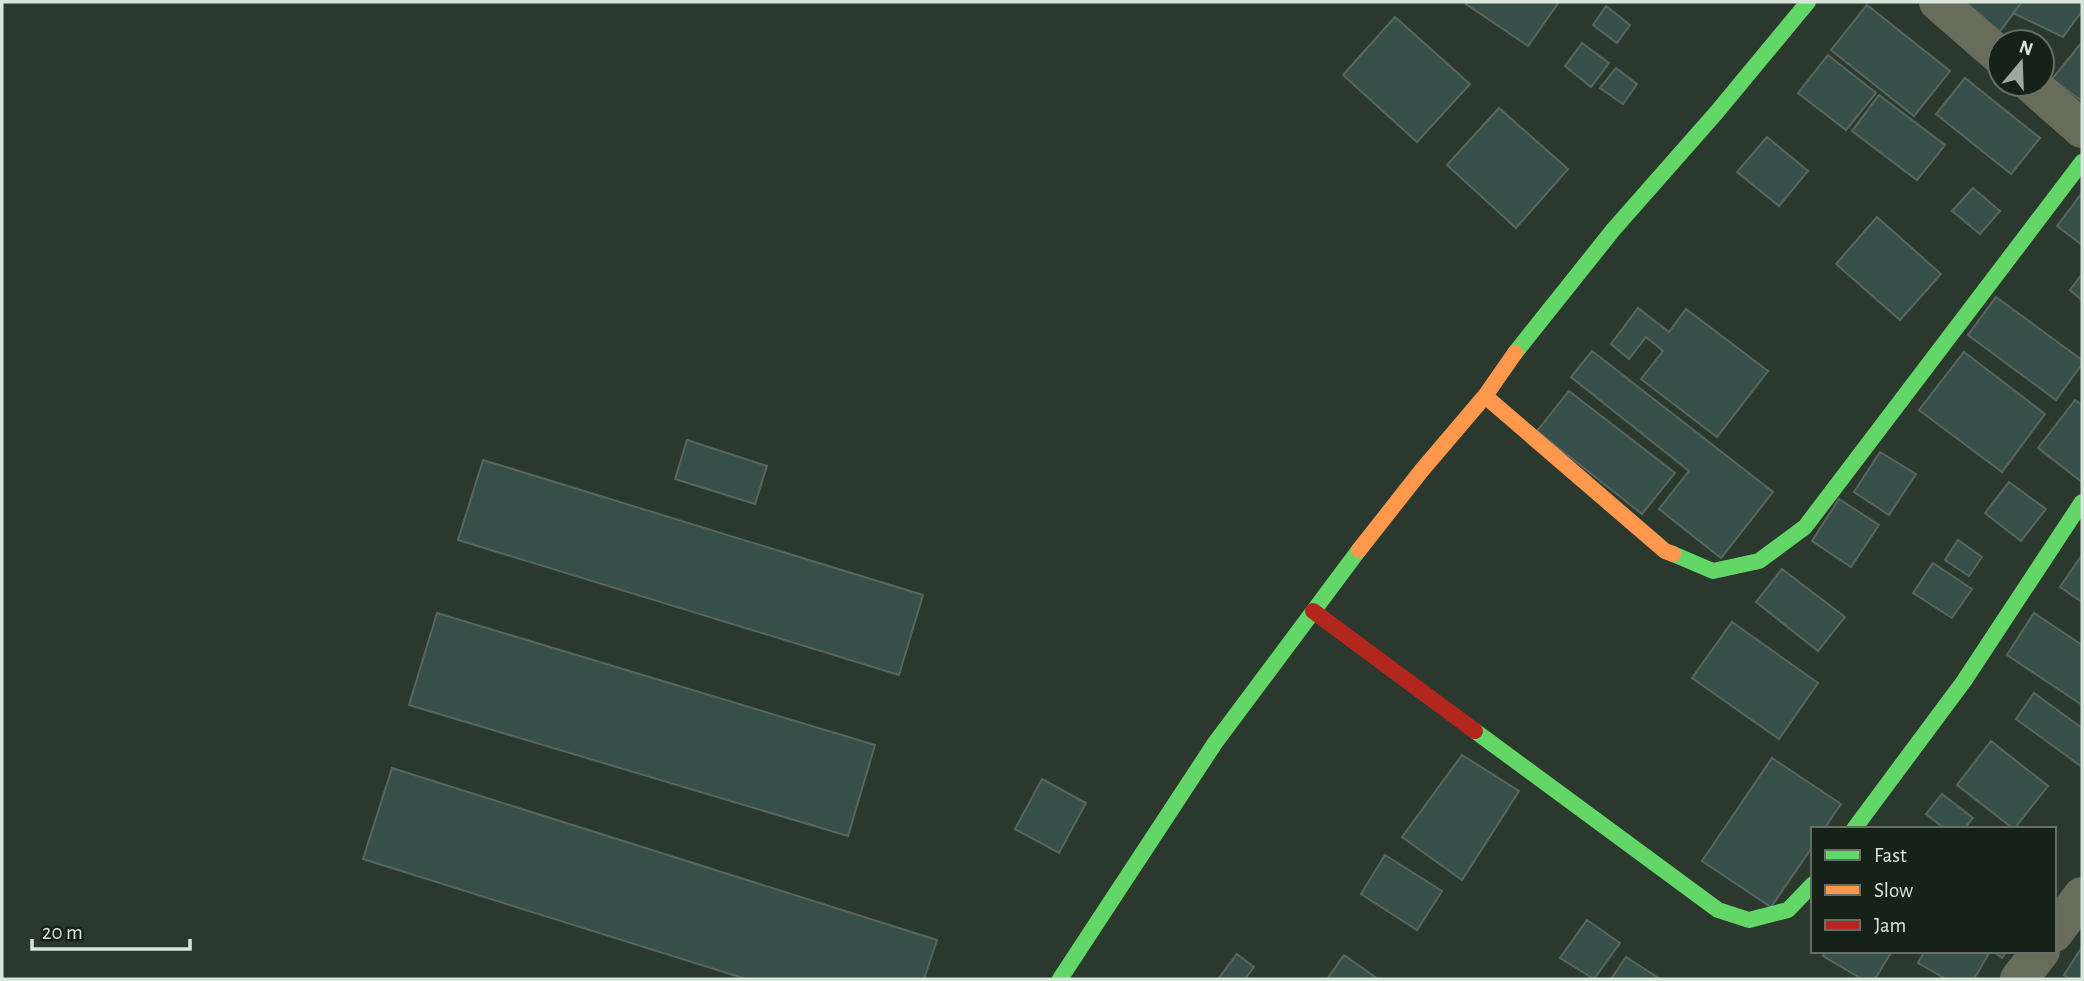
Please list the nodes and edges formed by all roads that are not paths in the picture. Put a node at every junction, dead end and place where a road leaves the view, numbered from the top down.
1 (1808, 2) edge
2 (1938, 2) edge
3 (1986, 44) edge
4 (2047, 98) edge
5 (2082, 129) edge
6 (2082, 162) edge
7 (1485, 396) junction
8 (2082, 502) edge
9 (1313, 611) junction
10 (1855, 827) edge
11 (1811, 886) edge
12 (2082, 896) edge
13 (2056, 930) edge
14 (2039, 953) edge
15 (1060, 979) edge
16 (2020, 979) edge

1 - 7 street
2 - 3 street
4 - 5 street
6 - 7 street
7 - 9 street
8 - 10 street
9 - 11 street
9 - 15 street
12 - 13 street
14 - 16 street

